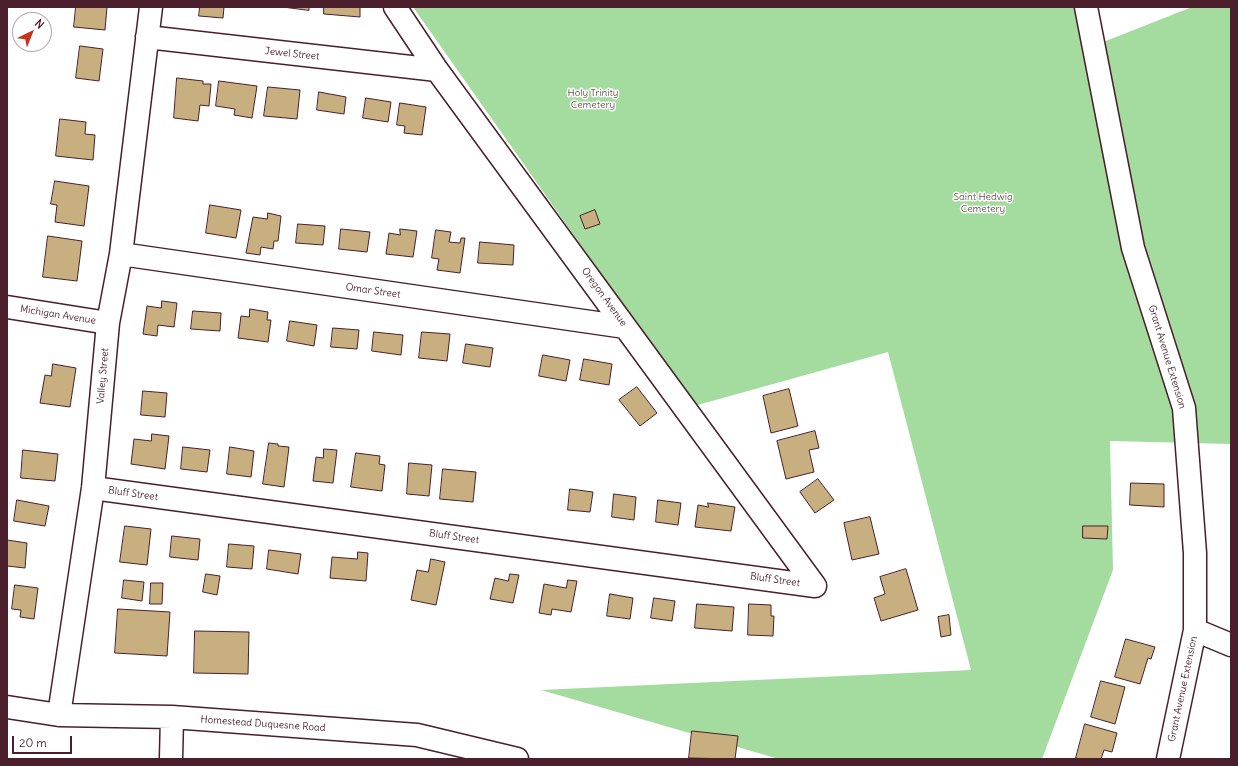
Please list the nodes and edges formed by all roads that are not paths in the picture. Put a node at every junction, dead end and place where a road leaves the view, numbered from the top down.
1 (151, 7) edge
2 (395, 7) edge
3 (1086, 7) edge
4 (147, 37) junction
5 (437, 70) junction
6 (121, 254) junction
7 (7, 307) edge
8 (108, 323) junction
9 (626, 327) junction
10 (93, 488) junction
11 (815, 586) joint
12 (1196, 630) junction
13 (1231, 645) edge
14 (7, 707) edge
15 (59, 715) junction
16 (172, 717) junction
17 (171, 759) edge
18 (517, 759) edge
19 (1168, 759) edge

1 - 4 street, Valley Street
2 - 5 street, Oregon Avenue
3 - 12 street, Grant Avenue Extension
4 - 5 street, Jewel Street
4 - 6 street, Valley Street
5 - 9 street, Oregon Avenue
6 - 8 street, Valley Street
6 - 9 street, Omar Street
7 - 8 street, Michigan Avenue
8 - 10 street, Valley Street
9 - 11 street, Oregon Avenue
10 - 11 street, Bluff Street
10 - 15 street, Valley Street
12 - 13 street
12 - 19 street, Grant Avenue Extension
14 - 15 street, Homestead Duquesne Road
15 - 16 street, Homestead Duquesne Road
16 - 17 street
16 - 18 street, Homestead Duquesne Road

